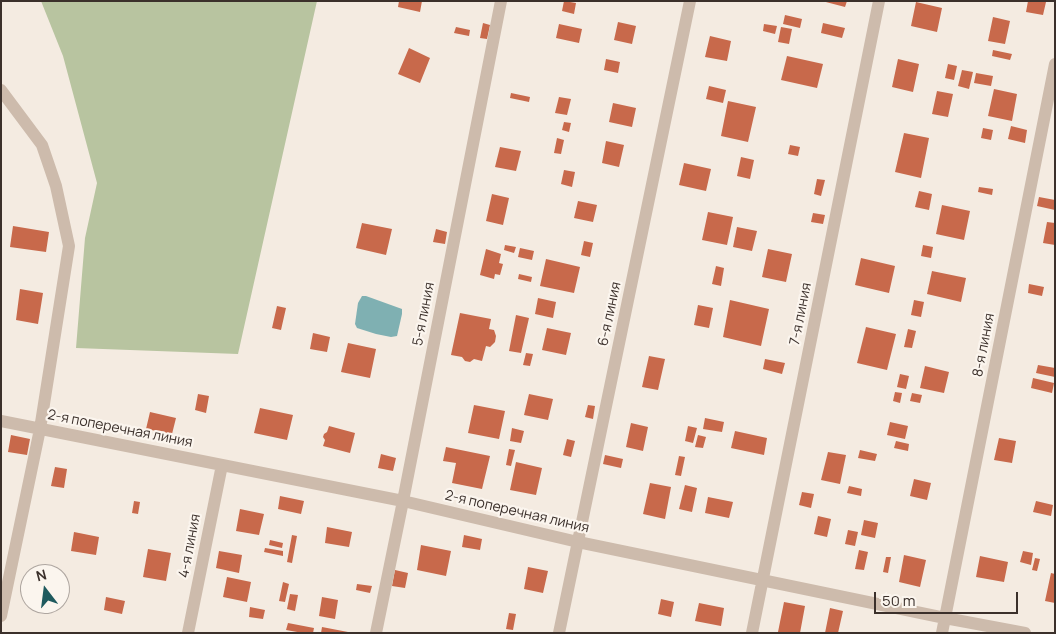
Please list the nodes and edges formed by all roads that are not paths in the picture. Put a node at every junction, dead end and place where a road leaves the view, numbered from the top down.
1 (501, 1) edge
2 (690, 1) edge
3 (879, 1) edge
4 (1055, 64) edge
5 (1, 90) edge
6 (1, 421) edge
7 (40, 428) junction
8 (222, 465) junction
9 (403, 501) junction
10 (578, 542) junction
11 (763, 580) junction
12 (1, 616) edge
13 (945, 618) junction
14 (188, 633) edge
15 (376, 633) edge
16 (559, 633) edge
17 (752, 633) edge
18 (942, 633) edge
19 (1025, 633) edge

1 - 9 street, 5-я линия
2 - 10 street, 6-я линия
3 - 11 street, 7-я линия
4 - 13 street, 8-я линия
5 - 7 street
6 - 7 street, 2-я поперечная линия
7 - 8 street, 2-я поперечная линия
7 - 12 street
8 - 9 street, 2-я поперечная линия
8 - 14 street, 4-я линия
9 - 10 street, 2-я поперечная линия
9 - 15 street, 5-я линия
10 - 11 street, 2-я поперечная линия
10 - 16 street, 6-я линия
11 - 13 street, 2-я поперечная линия
11 - 17 street, 7-я линия
13 - 18 street, 8-я линия
13 - 19 street, 2-я поперечная линия

